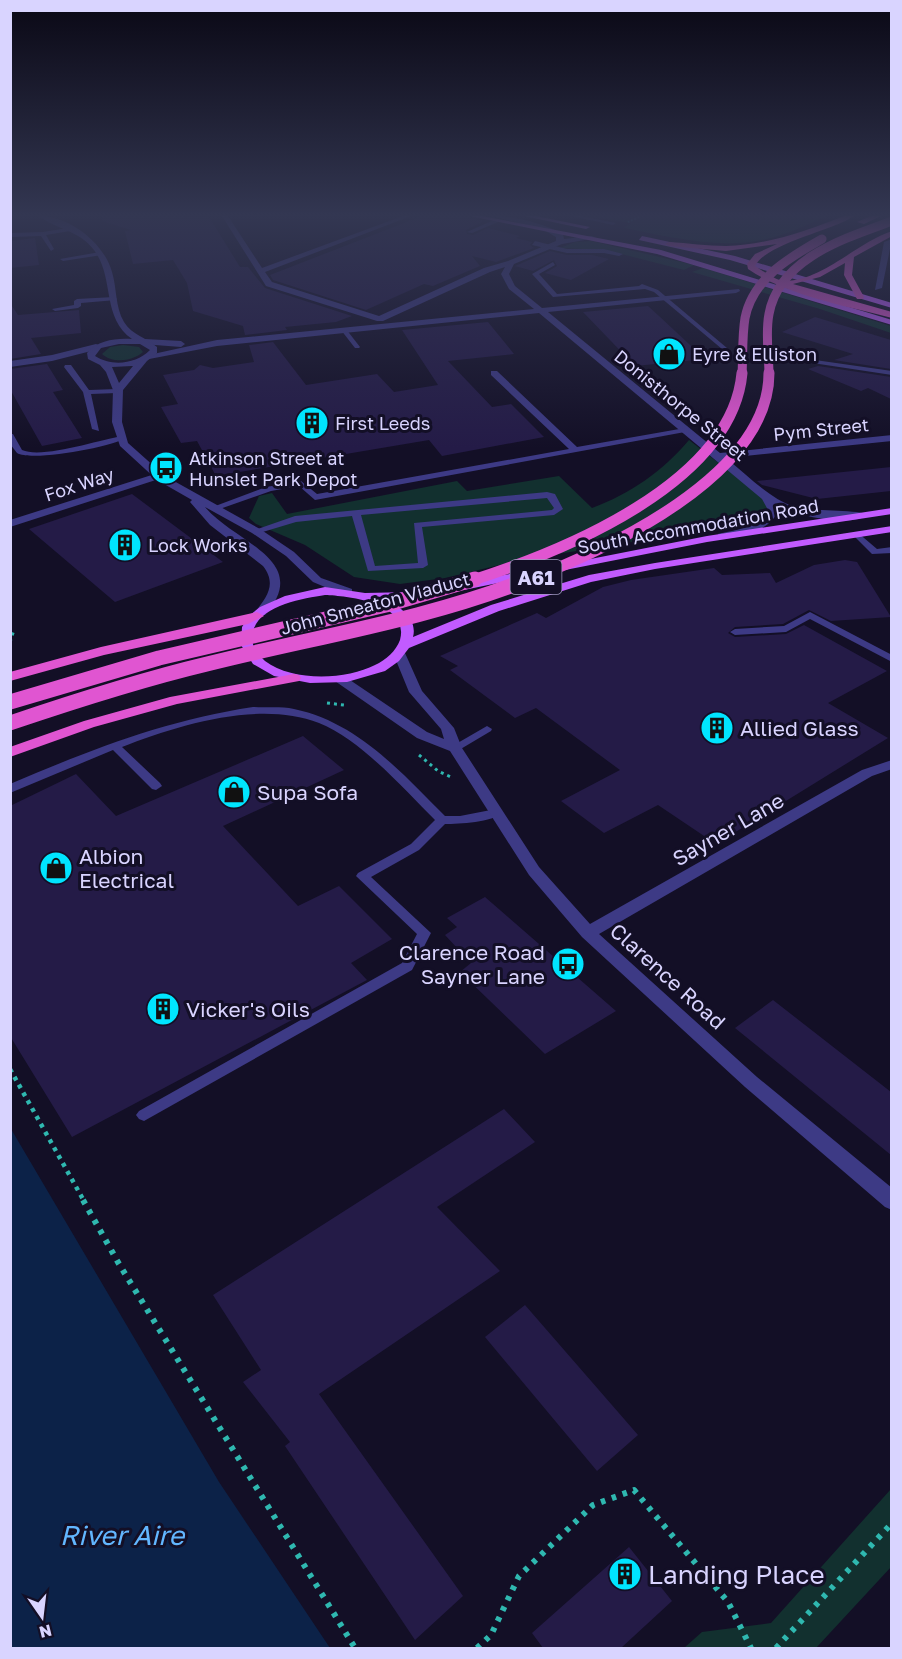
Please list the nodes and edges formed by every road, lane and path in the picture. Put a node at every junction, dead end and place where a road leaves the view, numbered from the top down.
1 (113, 293) edge
2 (296, 293) edge
3 (433, 293) edge
4 (522, 293) edge
5 (553, 293) edge
6 (582, 293) edge
7 (657, 293) edge
8 (715, 293) edge
9 (757, 293) edge
10 (777, 293) edge
11 (795, 293) edge
12 (819, 293) edge
13 (848, 293) edge
14 (858, 293) edge
15 (860, 297) junction
16 (114, 299) junction
17 (665, 299) junction
18 (407, 305) junction
19 (891, 306) edge
20 (55, 309) dead end
21 (542, 311) junction
22 (891, 315) edge
23 (117, 318) junction
24 (436, 321) junction
25 (380, 323) junction
26 (891, 323) edge
27 (344, 330) junction
28 (143, 342) junction
29 (218, 343) junction
30 (97, 347) junction
31 (357, 347) dead end
32 (724, 348) dead end
33 (146, 359) junction
34 (32, 361) junction
35 (808, 361) dead end
36 (102, 363) junction
37 (10, 364) edge
38 (68, 367) dead end
39 (494, 373) dead end
40 (891, 373) edge
41 (118, 390) junction
42 (87, 392) junction
43 (96, 429) dead end
44 (686, 430) junction
45 (11, 438) edge
46 (122, 438) junction
47 (891, 438) edge
48 (575, 450) junction
49 (717, 456) junction
50 (158, 476) junction
51 (189, 495) junction
52 (767, 497) junction
53 (214, 508) junction
54 (891, 512) edge
55 (356, 513) junction
56 (879, 513) junction
57 (10, 524) edge
58 (891, 530) edge
59 (256, 531) junction
60 (857, 535) junction
61 (707, 539) junction
62 (891, 550) edge
63 (348, 592) junction
64 (369, 596) junction
65 (259, 614) junction
66 (14, 630) dead end
67 (735, 632) dead end
68 (10, 642) edge
69 (402, 649) junction
70 (891, 659) edge
71 (10, 676) edge
72 (294, 678) junction
73 (339, 679) junction
74 (10, 702) edge
75 (10, 723) edge
76 (487, 729) dead end
77 (116, 747) junction
78 (454, 748) junction
79 (10, 752) edge
80 (891, 764) edge
81 (156, 786) dead end
82 (10, 789) edge
83 (496, 813) junction
84 (442, 820) junction
85 (588, 933) junction
86 (10, 1069) edge
87 (144, 1115) dead end
88 (891, 1200) edge
89 (891, 1523) edge
90 (828, 1592) joint
91 (355, 1648) edge
92 (477, 1648) edge
93 (751, 1648) edge
94 (776, 1648) edge

1 - 16 street
2 - 25 street
3 - 18 street
4 - 21 street, Donisthorpe Street
5 - 6 lane
7 - 17 lane
8 - 17 street
9 - 74 highway, John Smeaton Viaduct / A61, bridge
10 - 75 highway, John Smeaton Viaduct / A61, bridge
11 - 26 main road
12 - 22 highway
13 - 15 main road
14 - 15 highway
15 - 19 main road
16 - 20 lane
16 - 23 street
17 - 21 street
17 - 32 lane
18 - 24 street
18 - 25 street
21 - 24 street
21 - 44 street, Donisthorpe Street
23 - 28 street
23 - 30 street
24 - 25 street
25 - 27 street
27 - 29 street
27 - 31 lane
28 - 29 street
28 - 30 street
28 - 33 street
29 - 33 street
30 - 34 street
30 - 36 street
33 - 36 street
33 - 41 street
34 - 36 street
34 - 37 street
35 - 40 lane
36 - 41 street
38 - 42 lane
39 - 48 lane
41 - 42 lane
41 - 46 street
42 - 43 lane
44 - 48 lane
44 - 49 street, Donisthorpe Street
45 - 46 lane
46 - 50 street
47 - 49 street, Pym Street
48 - 53 lane
49 - 52 street, Donisthorpe Street
50 - 51 street
50 - 57 street, Fox Way
51 - 53 street
51 - 65 street
52 - 56 street, Donisthorpe Street
52 - 61 street
53 - 59 street
54 - 56 main road, South Accommodation Road
55 - 55 lane
55 - 59 lane
56 - 61 main road, South Accommodation Road
58 - 60 main road, South Accommodation Road
59 - 63 street
60 - 62 lane
60 - 69 main road, South Accommodation Road
61 - 64 main road, South Accommodation Road
63 - 64 main road, South Accommodation Road
63 - 65 main road, South Accommodation Road
64 - 69 main road, South Accommodation Road
65 - 71 highway
65 - 72 main road, South Accommodation Road
66 - 68 path
67 - 70 lane
69 - 73 main road, South Accommodation Road
69 - 78 street, Clarence Road
72 - 73 main road, South Accommodation Road
72 - 79 highway
73 - 78 street
76 - 78 lane
77 - 81 lane
77 - 82 lane
77 - 84 lane
78 - 83 street, Clarence Road
80 - 85 street, Sayner Lane
83 - 84 lane
83 - 85 street, Clarence Road
84 - 87 lane
85 - 88 street, Clarence Road
86 - 91 path
89 - 90 path
90 - 94 path
92 - 93 path

